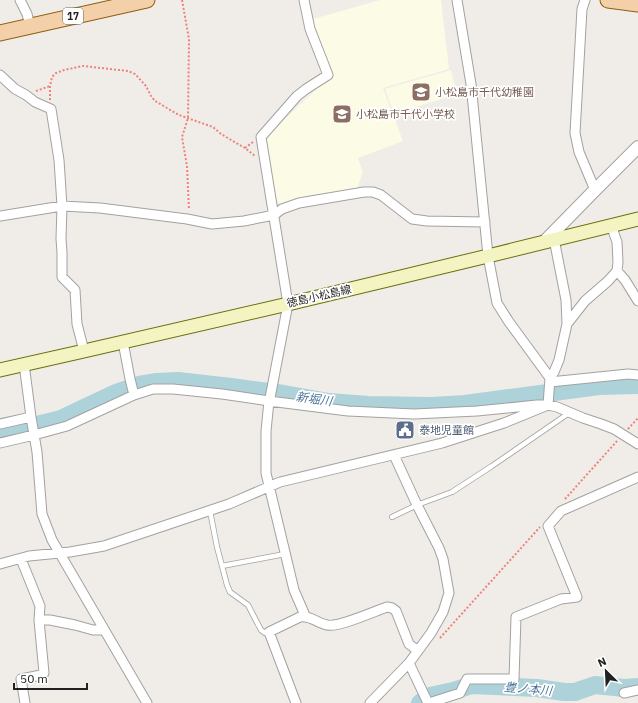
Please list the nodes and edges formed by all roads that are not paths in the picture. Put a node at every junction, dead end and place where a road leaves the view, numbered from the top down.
1 (147, 0) edge
2 (304, 0) edge
3 (457, 0) edge
4 (585, 0) edge
5 (608, 0) edge
6 (24, 2) edge
7 (638, 4) edge
8 (30, 26) junction
9 (0, 33) edge
10 (0, 75) edge
11 (638, 147) edge
12 (595, 190) junction
13 (62, 206) junction
14 (274, 215) junction
15 (0, 216) edge
16 (638, 219) edge
17 (485, 222) junction
18 (611, 226) junction
19 (550, 240) junction
20 (488, 256) junction
21 (617, 271) junction
22 (638, 301) edge
23 (288, 304) junction
24 (567, 324) junction
25 (122, 342) junction
26 (84, 351) junction
27 (24, 364) junction
28 (0, 370) edge
29 (638, 375) edge
30 (550, 382) junction
31 (134, 394) junction
32 (270, 400) junction
33 (548, 403) junction
34 (569, 413) junction
35 (31, 419) junction
36 (0, 424) edge
37 (34, 434) junction
38 (0, 443) edge
39 (638, 444) edge
40 (394, 455) junction
41 (638, 477) edge
42 (269, 487) junction
43 (417, 505) junction
44 (210, 511) junction
45 (392, 517) dead end
46 (59, 552) junction
47 (285, 554) junction
48 (21, 559) junction
49 (0, 564) edge
50 (222, 566) junction
51 (304, 616) junction
52 (39, 620) junction
53 (104, 630) junction
54 (269, 632) junction
55 (418, 651) junction
56 (409, 663) junction
57 (638, 686) edge
58 (624, 693) dead end
59 (427, 700) edge
60 (25, 703) edge
61 (147, 703) edge
62 (296, 703) edge
63 (370, 703) edge

1 - 8 main road, 17
2 - 14 street
3 - 17 street
4 - 12 street
5 - 7 main road
6 - 8 street
8 - 9 main road, 17
10 - 13 street
11 - 12 street
12 - 19 street
13 - 14 street
13 - 15 street
13 - 26 street
14 - 17 street
14 - 23 street
16 - 18 main road, 徳島小松島線
17 - 20 street
18 - 19 main road, 徳島小松島線
18 - 21 street
19 - 20 main road, 徳島小松島線
19 - 24 street
20 - 23 main road, 徳島小松島線
20 - 30 street
21 - 22 street
21 - 24 street
23 - 25 main road, 徳島小松島線
23 - 32 street
24 - 30 street
25 - 26 main road, 徳島小松島線
25 - 31 street
26 - 27 main road, 徳島小松島線
27 - 28 main road, 徳島小松島線
27 - 35 street
29 - 30 street
30 - 33 street
31 - 32 street
31 - 37 street
32 - 33 street
32 - 42 street
33 - 34 street
33 - 40 street
34 - 39 street
34 - 43 lane
35 - 36 street
35 - 37 street
37 - 38 street
37 - 46 street
40 - 42 street
40 - 43 street
41 - 59 street
42 - 44 street
42 - 47 street
43 - 45 lane
43 - 55 street
44 - 46 street
44 - 50 lane
46 - 48 street
46 - 53 street
47 - 50 lane
47 - 51 street
48 - 49 street
48 - 52 street
50 - 54 lane
51 - 54 street
51 - 55 street
52 - 53 street
52 - 60 street
53 - 61 street
54 - 62 street
55 - 56 street
56 - 59 street
56 - 63 street
57 - 58 street

